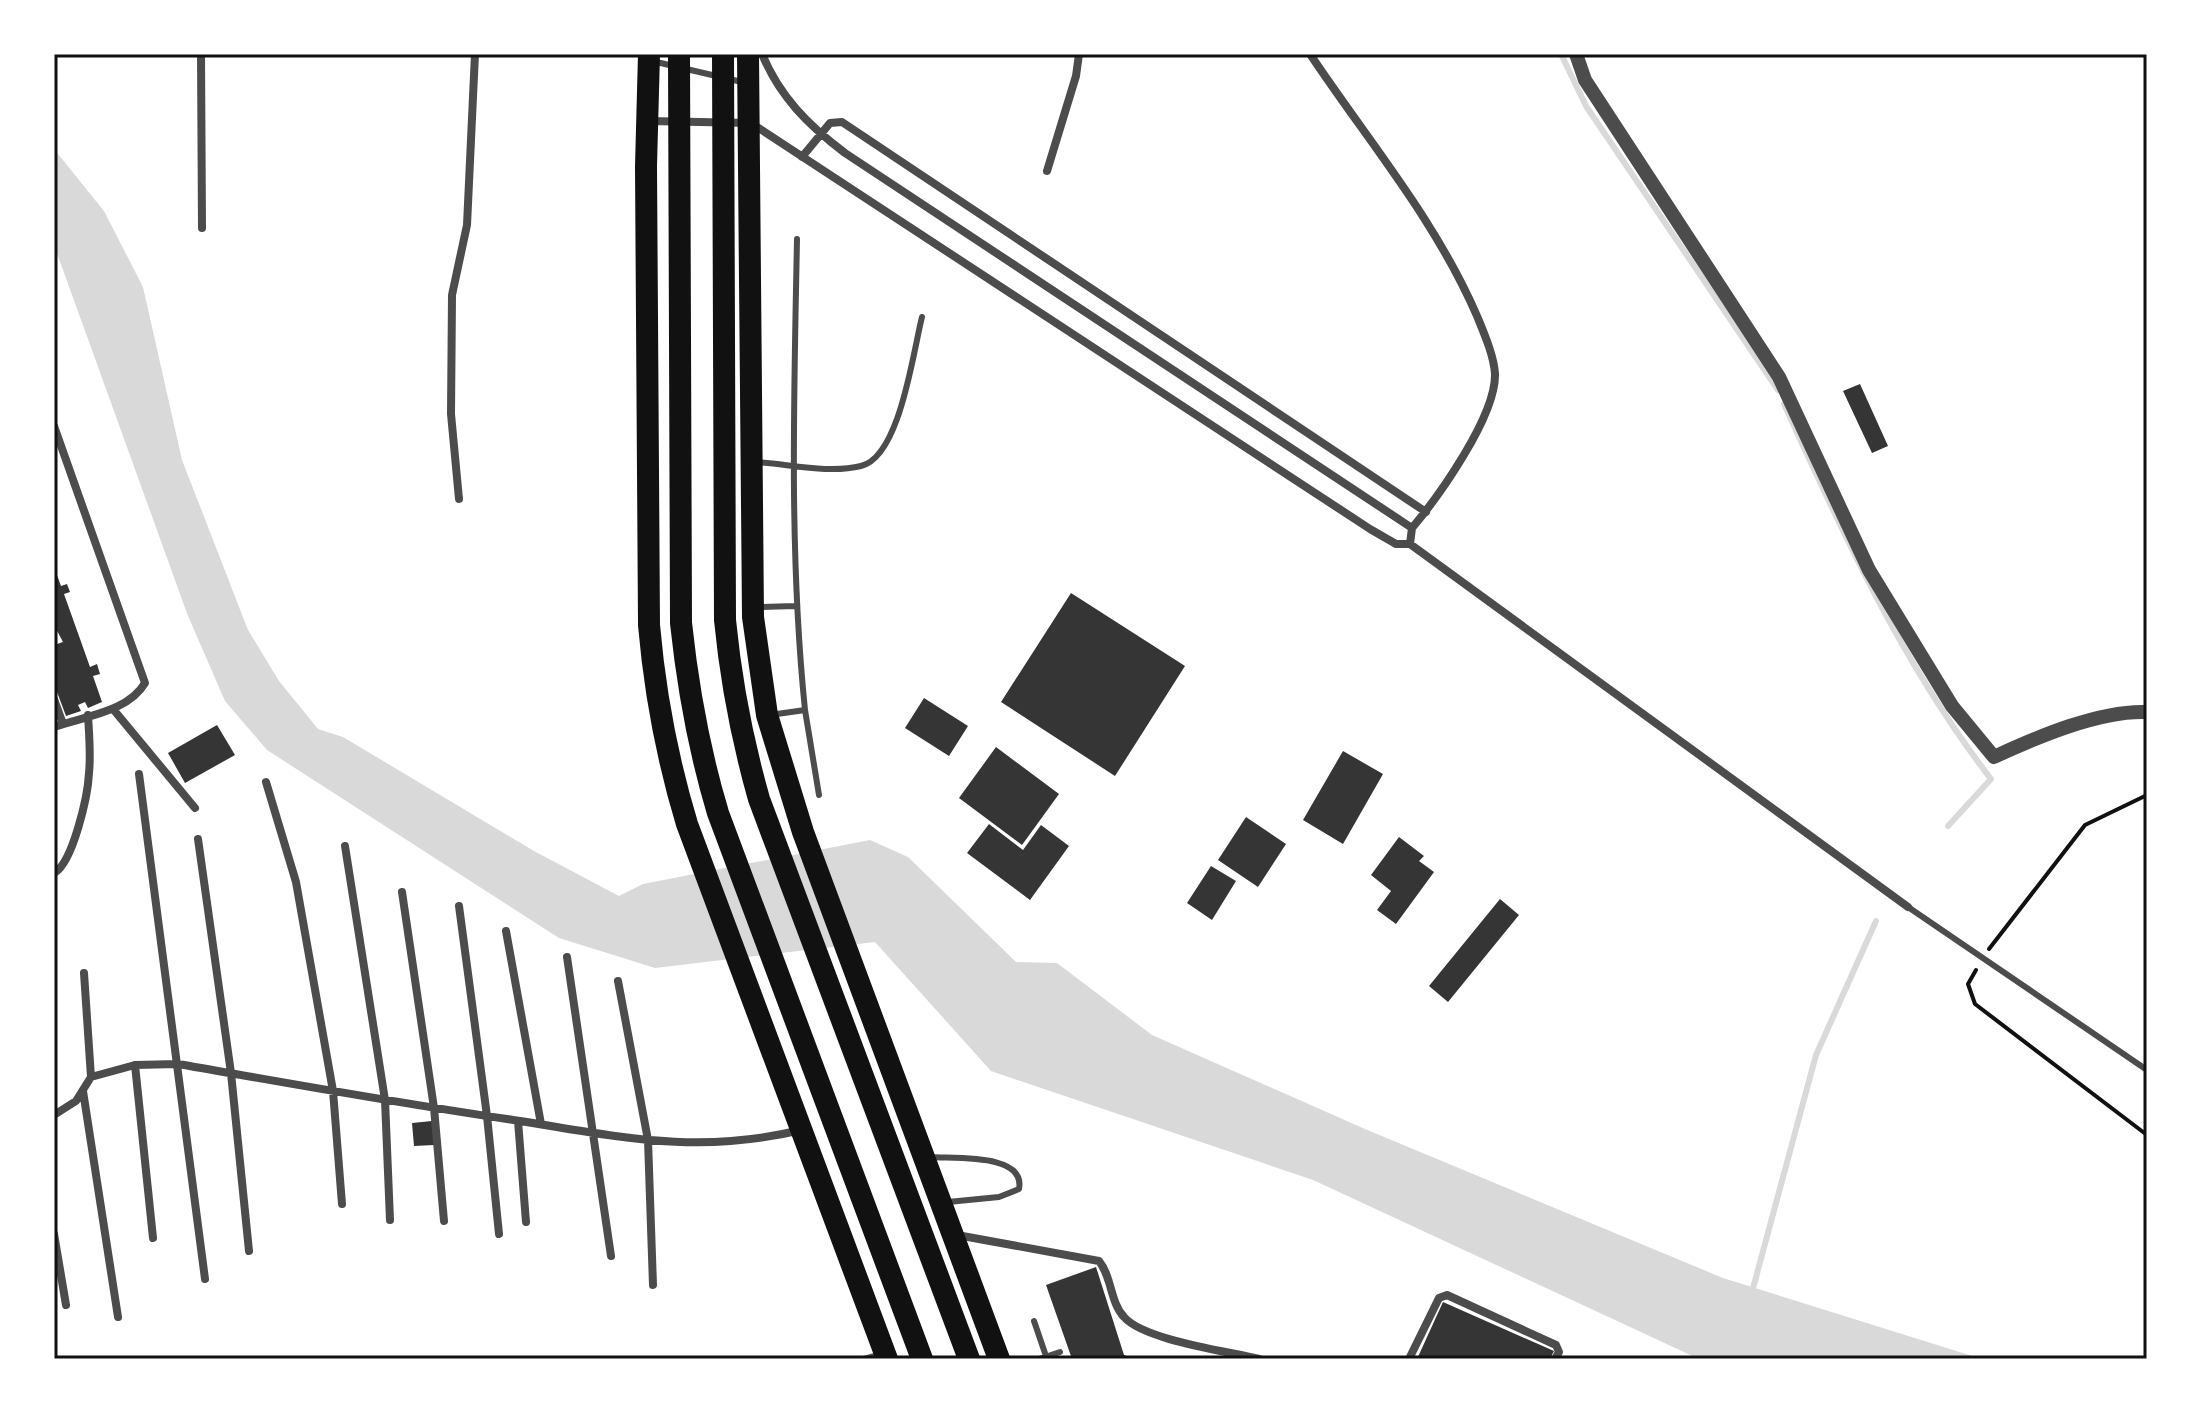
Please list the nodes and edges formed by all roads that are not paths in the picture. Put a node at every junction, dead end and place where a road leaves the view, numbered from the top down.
1 (201, 54) edge
2 (475, 54) edge
3 (679, 54) edge
4 (723, 54) edge
5 (748, 54) edge
6 (762, 54) edge
7 (1079, 54) edge
8 (1310, 54) edge
9 (1576, 54) edge
10 (647, 56) edge
11 (748, 83) junction
12 (646, 121) junction
13 (751, 123) junction
14 (802, 157) junction
15 (1047, 171) dead end
16 (202, 228) dead end
17 (797, 239) dead end
18 (922, 317) dead end
19 (54, 426) edge
20 (57, 440) edge
21 (753, 461) junction
22 (793, 464) junction
23 (459, 499) dead end
24 (1426, 512) junction
25 (1412, 528) junction
26 (1410, 544) junction
27 (795, 606) junction
28 (753, 607) junction
29 (54, 699) edge
30 (113, 709) junction
31 (805, 710) junction
32 (2147, 712) edge
33 (88, 715) junction
34 (767, 715) junction
35 (59, 726) edge
36 (139, 774) dead end
37 (266, 782) dead end
38 (819, 795) dead end
39 (195, 808) dead end
40 (198, 839) dead end
41 (345, 846) dead end
42 (54, 873) edge
43 (402, 892) dead end
44 (459, 906) dead end
45 (1908, 907) joint
46 (506, 931) dead end
47 (567, 957) dead end
48 (84, 973) dead end
49 (618, 981) dead end
50 (178, 1064) junction
51 (135, 1065) junction
52 (2147, 1070) edge
53 (231, 1073) junction
54 (91, 1077) junction
55 (83, 1090) junction
56 (333, 1091) junction
57 (385, 1100) junction
58 (434, 1108) junction
59 (54, 1115) edge
60 (487, 1116) junction
61 (518, 1121) junction
62 (541, 1124) junction
63 (802, 1130) junction
64 (595, 1136) junction
65 (648, 1140) junction
66 (923, 1156) junction
67 (941, 1203) junction
68 (342, 1204) dead end
69 (390, 1220) dead end
70 (444, 1221) dead end
71 (526, 1222) dead end
72 (54, 1234) edge
73 (499, 1234) dead end
74 (952, 1234) junction
75 (153, 1238) dead end
76 (249, 1251) dead end
77 (611, 1256) dead end
78 (205, 1279) dead end
79 (653, 1285) dead end
80 (66, 1305) dead end
81 (118, 1317) dead end
82 (1034, 1321) dead end
83 (1060, 1352) dead end
84 (879, 1357) edge
85 (1044, 1358) edge
86 (922, 1359) edge
87 (969, 1359) edge
88 (999, 1359) edge
89 (1259, 1359) edge
90 (1409, 1359) edge
91 (1555, 1359) edge

1 - 16 street
2 - 23 street
3 - 86 highway
4 - 87 highway
5 - 11 highway
6 - 25 street
7 - 15 street
8 - 24 street
9 - 32 street
10 - 11 lane
10 - 12 highway
11 - 13 highway
12 - 13 street
12 - 63 highway
13 - 14 street
13 - 21 highway
14 - 24 street
14 - 26 street
17 - 22 lane
18 - 22 lane
19 - 20 street
20 - 30 street
21 - 22 lane
21 - 28 highway
22 - 27 lane
24 - 25 street
25 - 26 street
26 - 45 street
27 - 28 lane
27 - 31 lane
28 - 34 highway
29 - 35 street
30 - 33 street
30 - 39 street
31 - 34 lane
31 - 38 lane
33 - 35 street
33 - 42 street
34 - 66 highway
36 - 50 street
37 - 56 street
40 - 53 street
41 - 57 street
43 - 58 street
44 - 60 street
45 - 52 lane
46 - 62 street
47 - 64 street
48 - 54 street
49 - 65 street
50 - 51 street
50 - 53 street
50 - 78 street
51 - 54 street
51 - 75 street
53 - 56 street
53 - 76 street
54 - 55 street
55 - 59 street
55 - 81 street
56 - 57 street
56 - 68 street
57 - 58 street
57 - 69 street
58 - 60 street
58 - 70 street
60 - 61 street
60 - 73 street
61 - 62 street
61 - 71 street
62 - 64 street
63 - 65 street
63 - 84 highway
64 - 65 street
64 - 77 street
65 - 79 street
66 - 67 highway
66 - 67 lane
67 - 74 highway
72 - 80 street
74 - 88 highway
74 - 89 street
82 - 85 lane
83 - 85 lane
90 - 91 street

